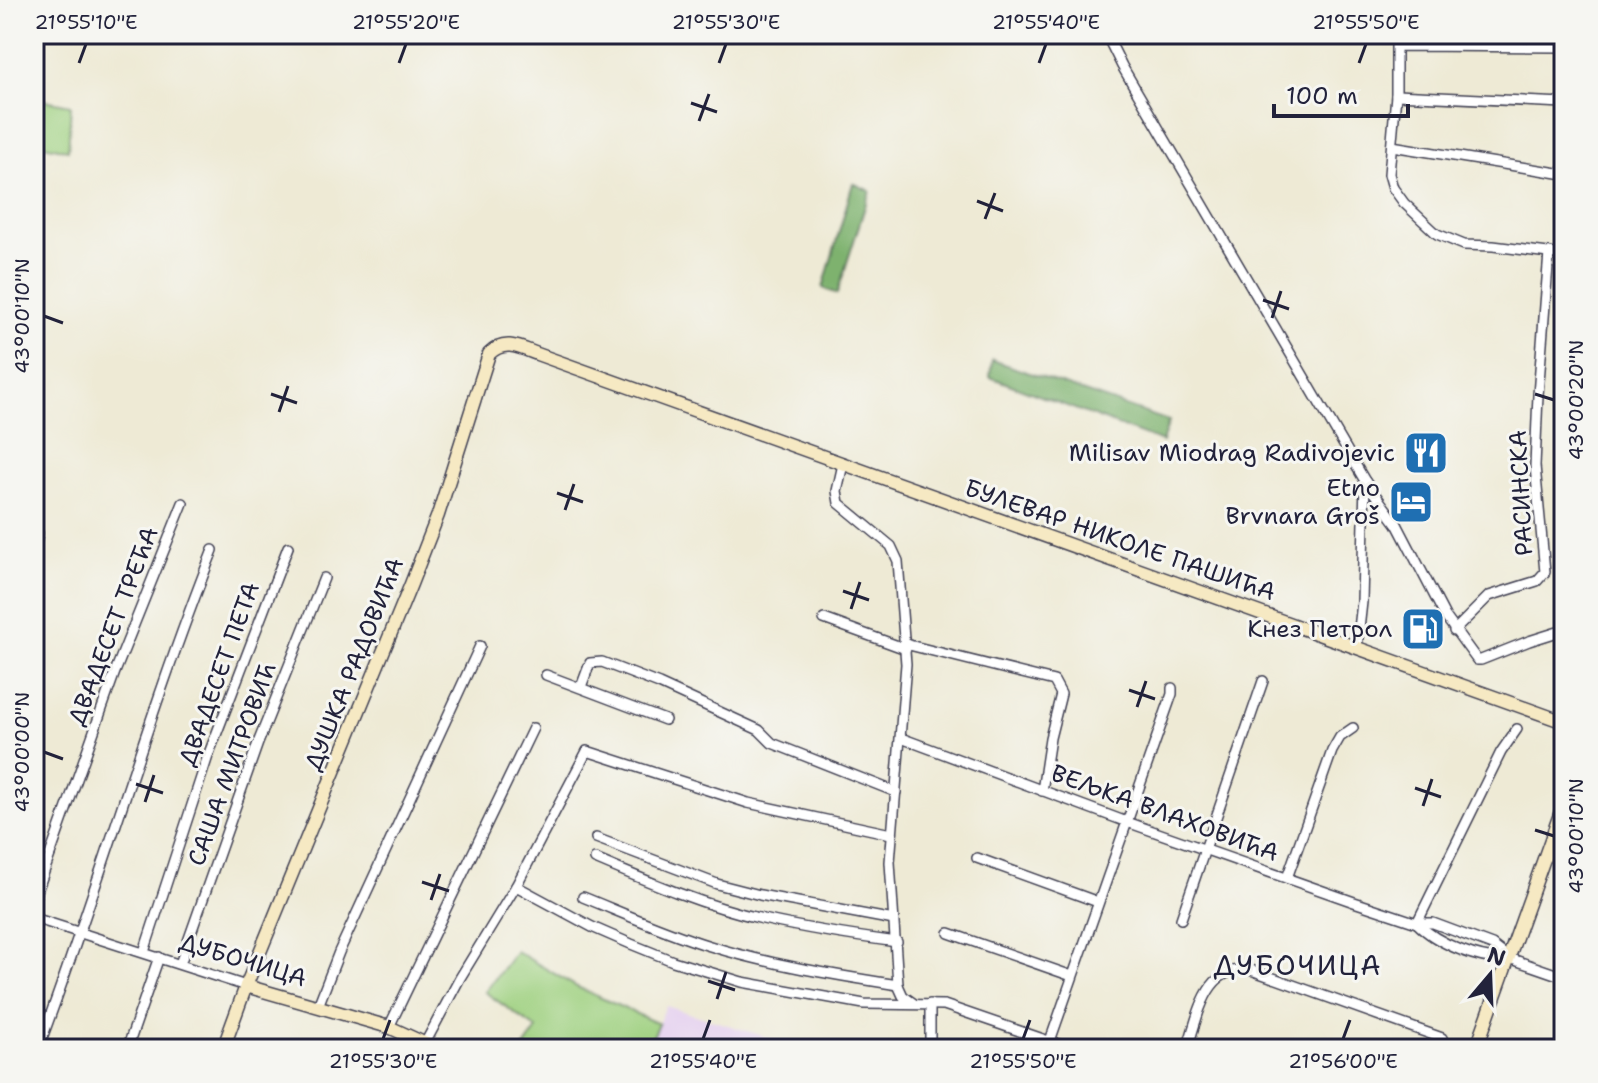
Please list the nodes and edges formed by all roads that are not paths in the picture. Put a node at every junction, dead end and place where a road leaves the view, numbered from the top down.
1 (1106, 34) edge
2 (1564, 47) edge
3 (1396, 95) junction
4 (1564, 103) edge
5 (1392, 146) junction
6 (1564, 174) edge
7 (1549, 253) junction
8 (1564, 255) edge
9 (489, 354) joint
10 (843, 464) junction
11 (1365, 481) junction
12 (183, 503) dead end
13 (38, 533) dead end
14 (288, 547) dead end
15 (213, 550) dead end
16 (34, 552) edge
17 (324, 578) dead end
18 (824, 619) dead end
19 (1564, 630) edge
20 (1454, 631) junction
21 (480, 646) dead end
22 (906, 646) junction
23 (1357, 647) junction
24 (546, 675) dead end
25 (1263, 681) dead end
26 (581, 687) junction
27 (1172, 688) dead end
28 (665, 720) dead end
29 (1564, 722) edge
30 (533, 728) dead end
31 (1353, 728) dead end
32 (1517, 729) dead end
33 (901, 738) junction
34 (1042, 791) junction
35 (896, 792) junction
36 (1564, 803) edge
37 (1127, 822) junction
38 (891, 834) junction
39 (596, 838) dead end
40 (1205, 850) junction
41 (977, 858) dead end
42 (595, 859) dead end
43 (1287, 878) junction
44 (516, 886) junction
45 (583, 897) dead end
46 (34, 900) edge
47 (1098, 902) junction
48 (34, 918) edge
49 (1181, 919) dead end
50 (894, 920) junction
51 (1417, 923) junction
52 (82, 932) junction
53 (949, 933) dead end
54 (897, 942) junction
55 (144, 952) junction
56 (159, 957) junction
57 (1509, 958) junction
58 (180, 964) junction
59 (1072, 976) junction
60 (1564, 977) edge
61 (898, 985) junction
62 (246, 986) junction
63 (913, 1003) junction
64 (930, 1004) junction
65 (318, 1006) junction
66 (389, 1027) junction
67 (1442, 1038) dead end
68 (1050, 1041) junction
69 (429, 1047) edge
70 (38, 1049) edge
71 (127, 1049) edge
72 (223, 1049) edge
73 (930, 1049) edge
74 (1072, 1049) edge
75 (1187, 1049) edge
76 (1476, 1049) edge

1 - 11 street
2 - 3 street
3 - 4 street
3 - 5 street
5 - 6 street
5 - 7 street
7 - 8 street
7 - 20 street, РАСИНСКА
9 - 10 street, БУЛЕВАР НИКОЛЕ ПАШИЋА
9 - 62 street, ДУШКА РАДОВИЋА
10 - 22 street
10 - 23 street, БУЛЕВАР НИКОЛЕ ПАШИЋА
11 - 20 street
11 - 23 street
12 - 46 street, ДВАДЕСЕТ ТРЕЋА
13 - 16 street
14 - 55 street, ДВАДЕСЕТ ПЕТА
15 - 52 street
17 - 58 street, САША МИТРОВИЋ
18 - 22 street
19 - 20 street
21 - 65 street
22 - 33 street
22 - 34 street
23 - 29 street, БУЛЕВАР НИКОЛЕ ПАШИЋА
24 - 26 street
25 - 40 street
26 - 28 street
26 - 35 street
27 - 37 street
30 - 66 street
31 - 43 street
32 - 51 street
33 - 34 street, ВЕЉКА ВЛАХОВИЋА
33 - 35 street
34 - 37 street, ВЕЉКА ВЛАХОВИЋА
35 - 38 street
36 - 57 street
37 - 40 street, ВЕЉКА ВЛАХОВИЋА
37 - 47 street
38 - 44 street
38 - 50 street
39 - 50 street
40 - 43 street, ВЕЉКА ВЛАХОВИЋА
40 - 49 street
41 - 47 street
42 - 54 street
43 - 51 street, ВЕЉКА ВЛАХОВИЋА
44 - 63 street
44 - 69 street
45 - 61 street
47 - 59 street
48 - 52 street, ДУБОЧИЦА
50 - 54 street
51 - 57 street, ВЕЉКА ВЛАХОВИЋА
52 - 55 street, ДУБОЧИЦА
52 - 70 street
53 - 59 street
54 - 61 street
55 - 56 street, ДУБОЧИЦА
56 - 58 street, ДУБОЧИЦА
56 - 71 street
57 - 60 street, ВЕЉКА ВЛАХОВИЋА
57 - 76 street
58 - 62 street, ДУБОЧИЦА
59 - 68 street
61 - 63 street
62 - 65 street, ДУБОЧИЦА
62 - 72 street, ДУШКА РАДОВИЋА
63 - 64 street
64 - 68 street
64 - 73 street
65 - 66 street, ДУБОЧИЦА
66 - 69 street, ДУБОЧИЦА
67 - 75 street
68 - 74 street

